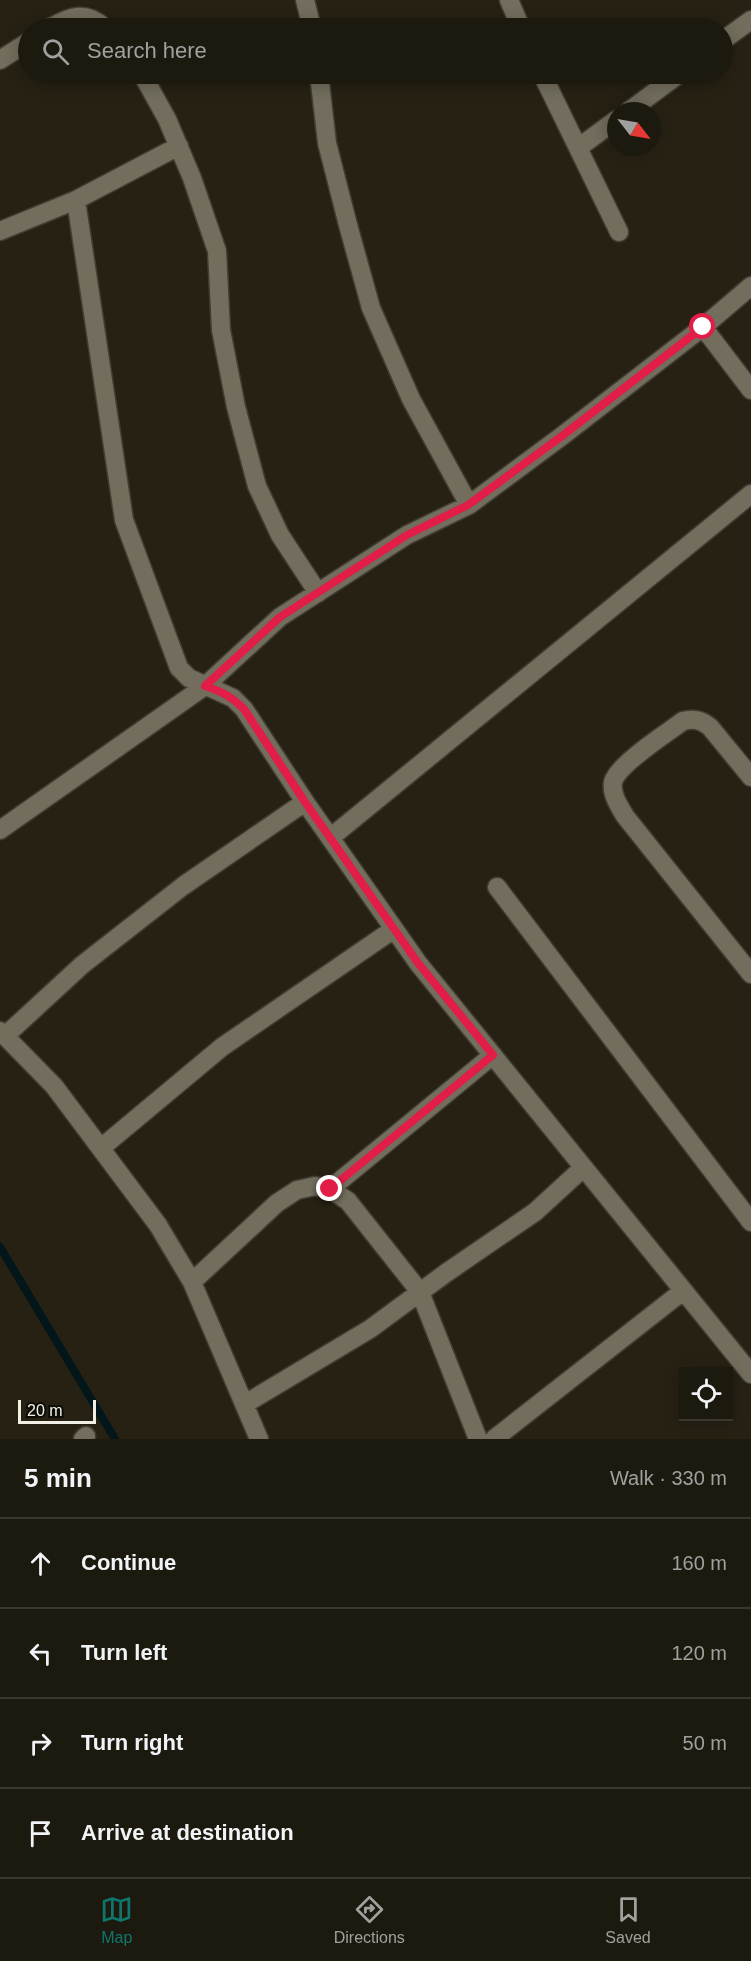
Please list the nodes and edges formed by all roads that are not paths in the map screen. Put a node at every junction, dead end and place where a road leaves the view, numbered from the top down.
1 (305, 0) edge
2 (509, 0) edge
3 (70, 18) edge
4 (88, 18) edge
5 (310, 18) edge
6 (517, 18) edge
7 (751, 20) edge
8 (733, 34) edge
9 (18, 48) edge
10 (0, 60) edge
11 (148, 84) edge
12 (320, 84) edge
13 (547, 84) edge
14 (665, 84) edge
15 (640, 102) edge
16 (607, 127) edge
17 (179, 146) junction
18 (578, 148) junction
19 (76, 200) junction
20 (0, 231) edge
21 (619, 232) dead end
22 (751, 286) edge
23 (703, 327) junction
24 (751, 390) edge
25 (751, 494) edge
26 (468, 505) junction
27 (318, 592) junction
28 (205, 686) junction
29 (751, 777) edge
30 (305, 802) junction
31 (0, 830) edge
32 (330, 838) junction
33 (497, 887) dead end
34 (394, 929) junction
35 (751, 974) edge
36 (3, 1033) edge
37 (493, 1055) junction
38 (100, 1148) junction
39 (584, 1167) junction
40 (330, 1189) junction
41 (751, 1222) edge
42 (192, 1282) junction
43 (683, 1291) junction
44 (420, 1292) junction
45 (751, 1374) edge
46 (246, 1404) junction
47 (259, 1439) edge
48 (478, 1439) edge
49 (494, 1439) edge

1 - 5 street
2 - 6 street
3 - 4 street
7 - 8 street
9 - 10 street
11 - 17 street
12 - 26 street
13 - 18 street
14 - 15 street
16 - 18 street
17 - 19 street
17 - 27 street
18 - 21 street
19 - 20 street
19 - 28 street
22 - 23 street
23 - 24 street
23 - 26 street
25 - 32 street
26 - 27 street
27 - 28 street
28 - 30 street
28 - 31 street
29 - 35 street
30 - 32 street
30 - 36 street
32 - 34 street
33 - 41 street
34 - 37 street
34 - 38 street
36 - 38 street
37 - 39 street
37 - 40 street
38 - 42 street
39 - 43 street
39 - 44 street
40 - 42 street
40 - 44 street
42 - 46 street
43 - 45 street
43 - 49 street
44 - 46 street
44 - 48 street
46 - 47 street

